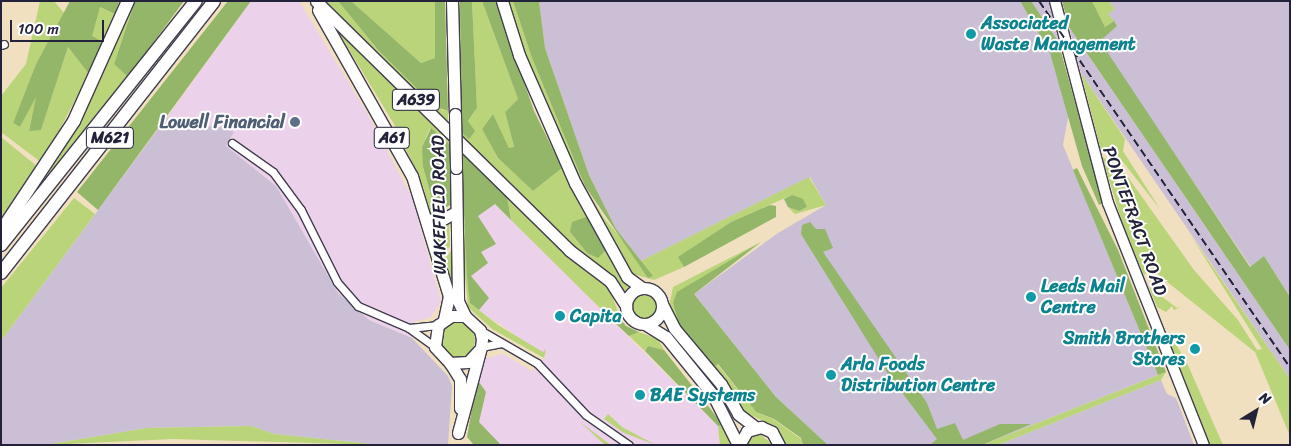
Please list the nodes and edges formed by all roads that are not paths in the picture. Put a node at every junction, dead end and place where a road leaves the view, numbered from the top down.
1 (128, 1) edge
2 (196, 1) edge
3 (214, 1) edge
4 (314, 1) edge
5 (452, 1) edge
6 (502, 1) edge
7 (1055, 1) edge
8 (232, 143) dead end
9 (456, 212) junction
10 (426, 220) junction
11 (1, 231) edge
12 (1, 245) edge
13 (1, 273) edge
14 (641, 287) junction
15 (662, 304) junction
16 (626, 306) junction
17 (465, 316) junction
18 (441, 322) junction
19 (645, 324) junction
20 (409, 328) junction
21 (480, 330) junction
22 (502, 343) junction
23 (435, 347) junction
24 (480, 348) junction
25 (450, 363) junction
26 (755, 428) junction
27 (458, 439) edge
28 (779, 444) edge
29 (629, 445) edge
30 (739, 445) edge
31 (1204, 445) edge

1 - 11 highway, M621
2 - 12 highway, M621
3 - 13 highway, M621
4 - 10 main road, A61
4 - 16 main road, A639
5 - 9 main road, WAKEFIELD ROAD, bridge
6 - 14 main road
7 - 31 main road, PONTEFRACT ROAD
8 - 20 street
9 - 10 main road
9 - 17 main road, WAKEFIELD ROAD
10 - 18 main road, A61
14 - 15 main road
14 - 16 main road
15 - 19 main road
15 - 26 main road
16 - 19 main road
17 - 18 main road
17 - 21 main road, WAKEFIELD ROAD
18 - 20 street
18 - 23 main road, A61
19 - 30 main road
20 - 23 street
21 - 22 street
21 - 24 main road
22 - 24 street
22 - 29 street
23 - 25 main road
24 - 25 main road
24 - 27 main road
25 - 27 main road
26 - 28 main road
26 - 30 main road

